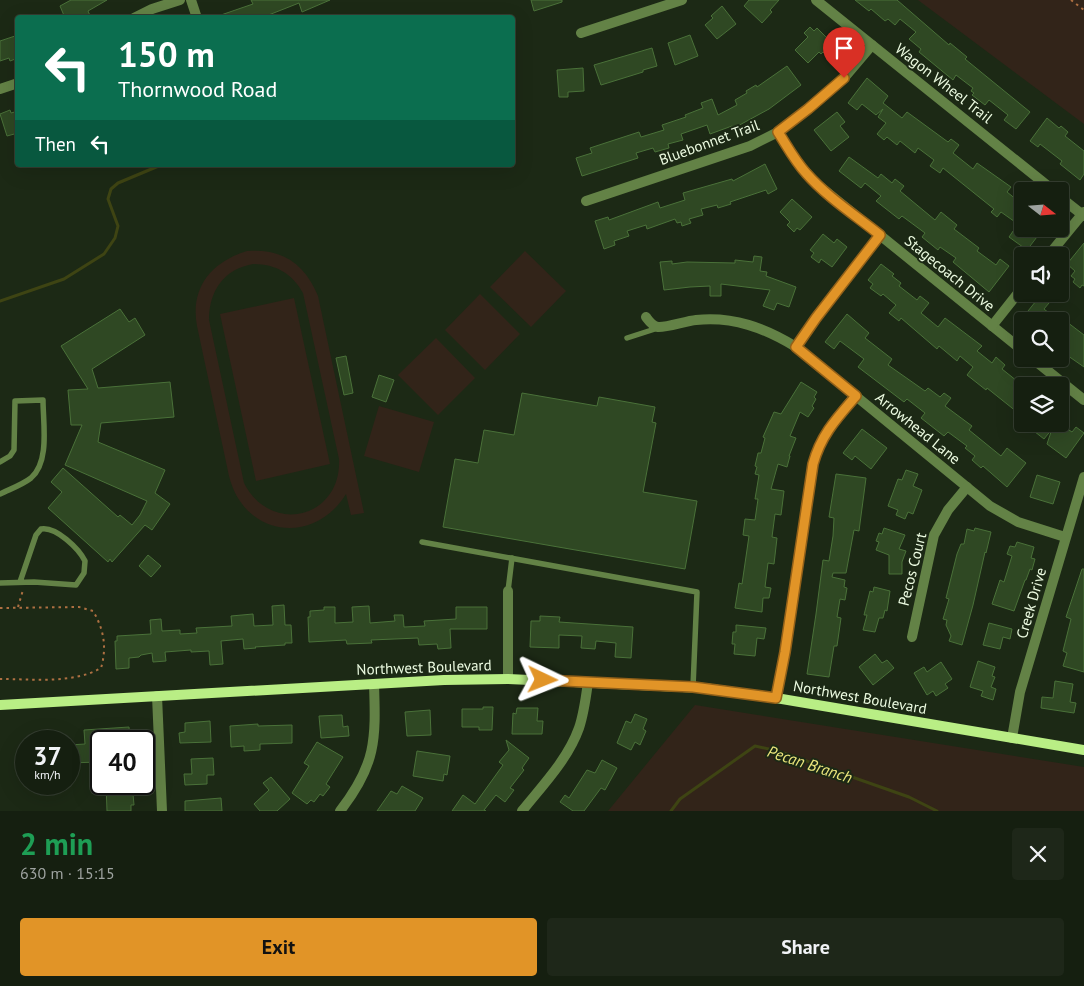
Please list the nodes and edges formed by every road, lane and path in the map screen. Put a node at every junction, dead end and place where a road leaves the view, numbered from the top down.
1 (180, 0) edge
2 (191, 0) edge
3 (682, 0) edge
4 (816, 0) edge
5 (1071, 0) edge
6 (1084, 10) edge
7 (140, 15) edge
8 (196, 15) edge
9 (581, 34) dead end
10 (872, 45) junction
11 (15, 84) edge
12 (0, 89) edge
13 (778, 132) junction
14 (1043, 182) edge
15 (586, 201) dead end
16 (1069, 204) edge
17 (1083, 214) edge
18 (880, 235) junction
19 (1056, 247) edge
20 (1014, 298) edge
21 (646, 317) dead end
22 (992, 326) junction
23 (661, 327) junction
24 (627, 338) dead end
25 (1014, 344) edge
26 (796, 347) junction
27 (1043, 367) edge
28 (856, 396) junction
29 (1084, 400) edge
30 (0, 462) edge
31 (1084, 477) edge
32 (966, 487) junction
33 (0, 494) edge
34 (1065, 537) junction
35 (422, 542) dead end
36 (512, 558) junction
37 (23, 582) junction
38 (0, 583) edge
39 (508, 592) joint
40 (18, 607) junction
41 (0, 608) edge
42 (912, 637) dead end
43 (0, 679) edge
44 (508, 679) junction
45 (588, 682) junction
46 (374, 684) junction
47 (693, 687) junction
48 (157, 696) junction
49 (776, 698) junction
50 (0, 705) edge
51 (1012, 738) junction
52 (1084, 750) edge
53 (162, 811) edge
54 (340, 811) edge
55 (522, 811) edge

1 - 7 street
2 - 8 street
3 - 9 street
4 - 10 street, Wagon Wheel Trail
5 - 6 path
10 - 13 street, Bluebonnet Trail
10 - 14 street, Wagon Wheel Trail
11 - 12 street
13 - 15 street, Bluebonnet Trail
13 - 18 street, Stagecoach Drive
16 - 17 street
17 - 19 street
18 - 22 street, Stagecoach Drive
18 - 26 street
20 - 22 street
21 - 23 street
22 - 25 street, Stagecoach Drive
23 - 24 lane
23 - 26 street, Arrowhead Lane
26 - 28 street, Arrowhead Lane
27 - 29 street
28 - 32 street, Arrowhead Lane
28 - 49 street
30 - 33 lane
31 - 34 street, Creek Drive
32 - 34 street, Arrowhead Lane
32 - 42 street, Pecos Court
34 - 51 street, Creek Drive
35 - 36 lane
36 - 39 lane
36 - 47 lane
37 - 37 lane
37 - 38 lane
37 - 40 path
39 - 44 street
40 - 41 path
40 - 43 path
44 - 45 street, Northwest Boulevard
44 - 46 street, Northwest Boulevard
45 - 47 street, Northwest Boulevard
45 - 55 street
46 - 48 street, Northwest Boulevard
46 - 54 street
47 - 49 street, Northwest Boulevard
48 - 50 street, Northwest Boulevard
48 - 53 street
49 - 51 street, Northwest Boulevard
51 - 52 street, Northwest Boulevard

